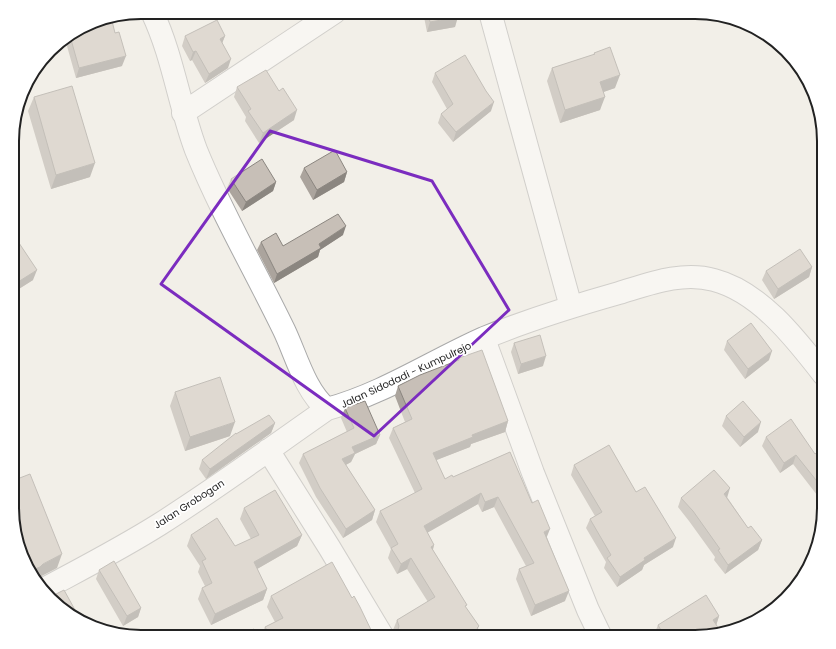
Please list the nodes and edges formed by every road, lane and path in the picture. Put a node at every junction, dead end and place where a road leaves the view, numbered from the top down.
1 (155, 19) edge
2 (324, 19) edge
3 (492, 19) edge
4 (183, 113) junction
5 (571, 306) junction
6 (484, 339) junction
7 (817, 367) edge
8 (327, 409) junction
9 (268, 450) junction
10 (48, 587) edge
11 (379, 630) edge
12 (598, 630) edge

1 - 4 street, Jalan Sidodadi - Kumpulrejo
2 - 4 street
3 - 5 street
4 - 8 street, Jalan Sidodadi - Kumpulrejo
5 - 6 street, Jalan Sidodadi - Kumpulrejo
5 - 7 street, Jalan Sidodadi - Kumpulrejo
6 - 8 street, Jalan Sidodadi - Kumpulrejo
6 - 12 street
8 - 9 street, Jalan Grobogan
9 - 10 street, Jalan Grobogan
9 - 11 street

